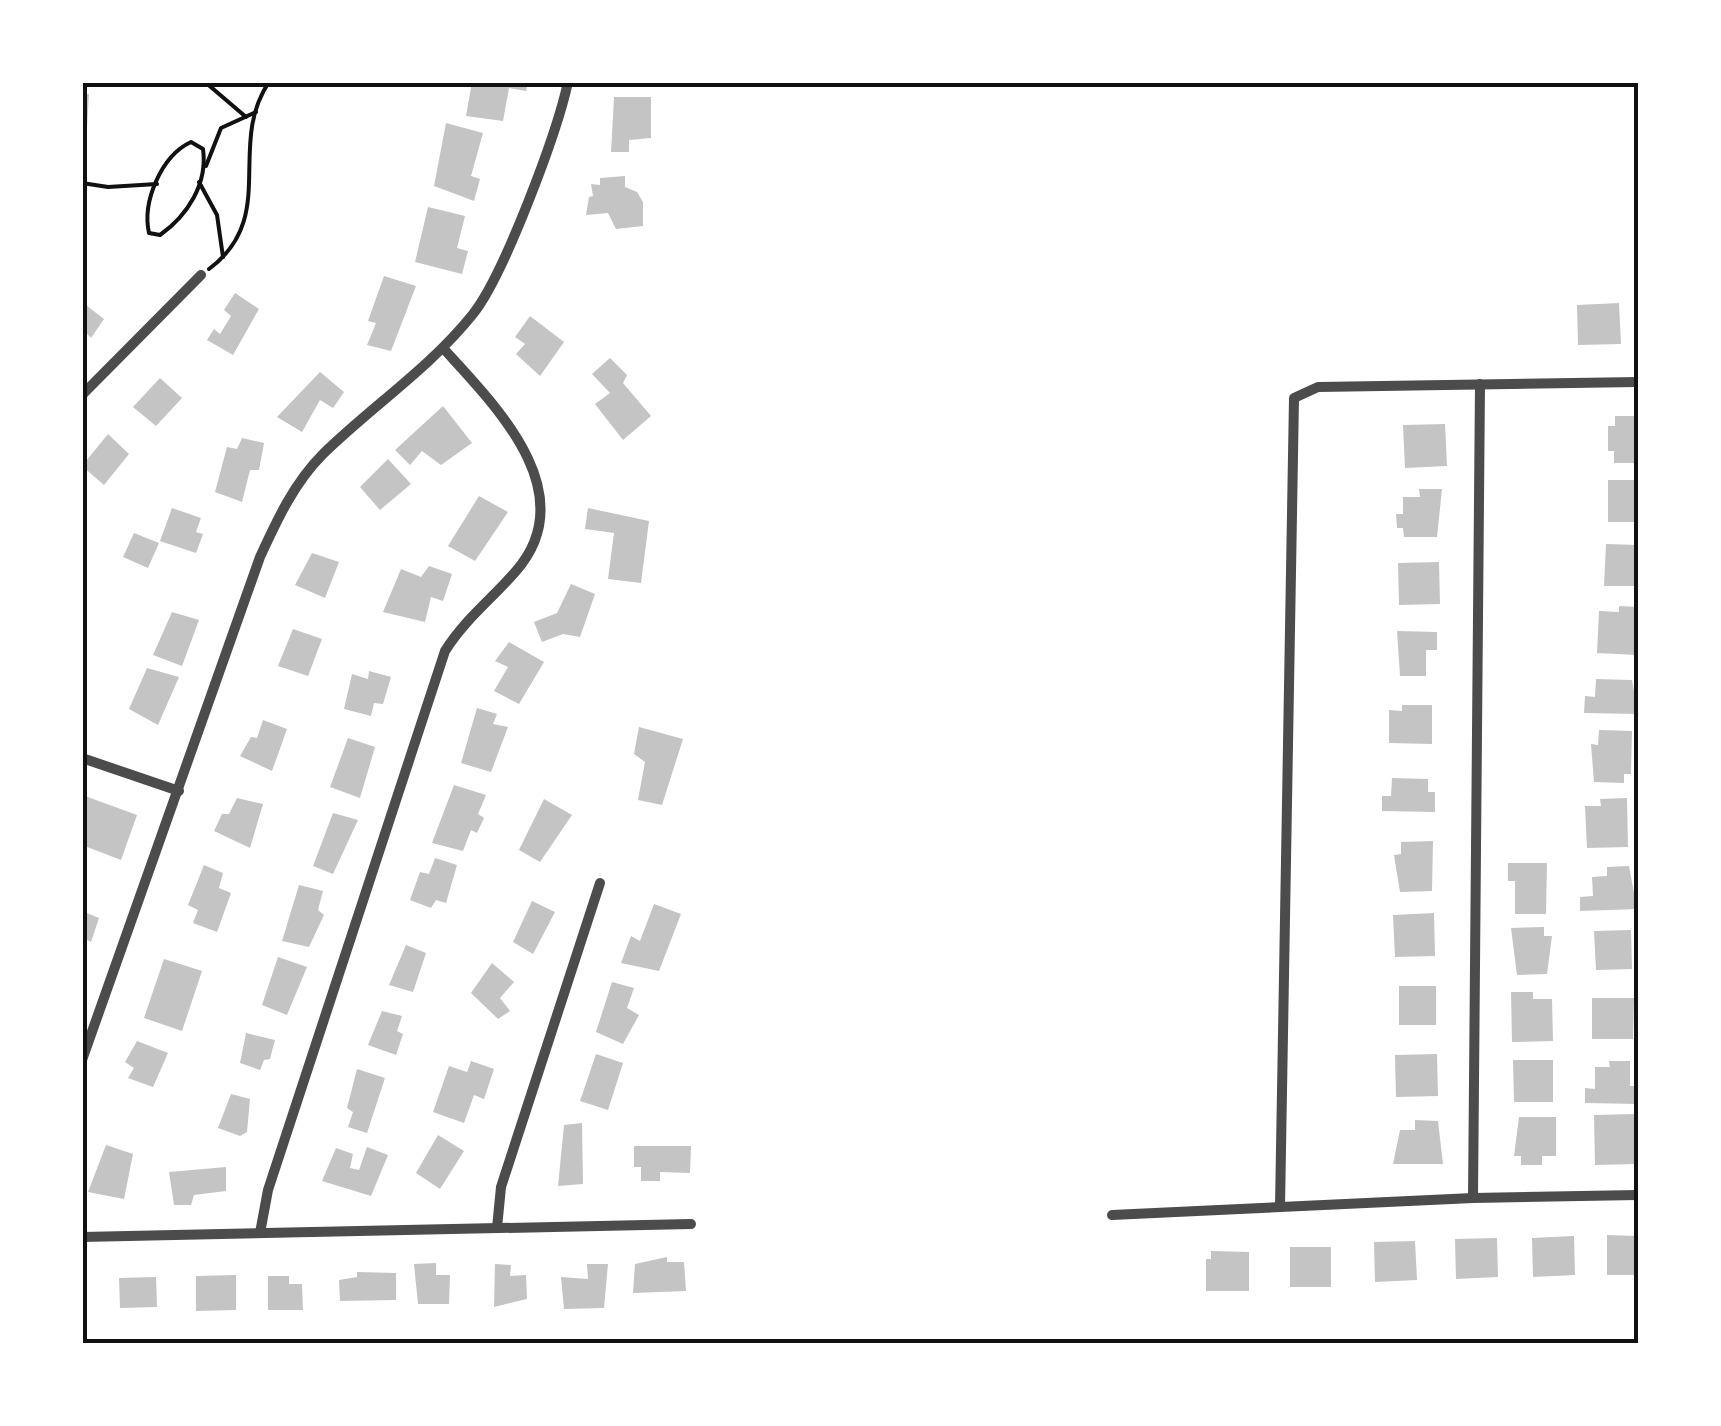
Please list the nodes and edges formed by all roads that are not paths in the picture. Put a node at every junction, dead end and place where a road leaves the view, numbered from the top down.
1 (568, 82) edge
2 (201, 275) road end
3 (443, 348) junction
4 (1638, 382) edge
5 (1480, 384) junction
6 (82, 395) edge
7 (82, 758) edge
8 (179, 791) junction
9 (600, 883) dead end
10 (88, 1028) edge
11 (82, 1060) edge
12 (1638, 1195) edge
13 (1472, 1198) junction
14 (1280, 1207) junction
15 (1112, 1215) dead end
16 (691, 1224) dead end
17 (497, 1228) junction
18 (260, 1232) junction
19 (82, 1237) edge

1 - 3 street
2 - 6 street
3 - 8 street
3 - 18 street
4 - 5 street
5 - 13 street
5 - 14 street
7 - 8 street
8 - 10 street
9 - 17 street
10 - 11 street
12 - 13 street
13 - 14 street
14 - 15 street
16 - 17 street
17 - 18 street
18 - 19 street

